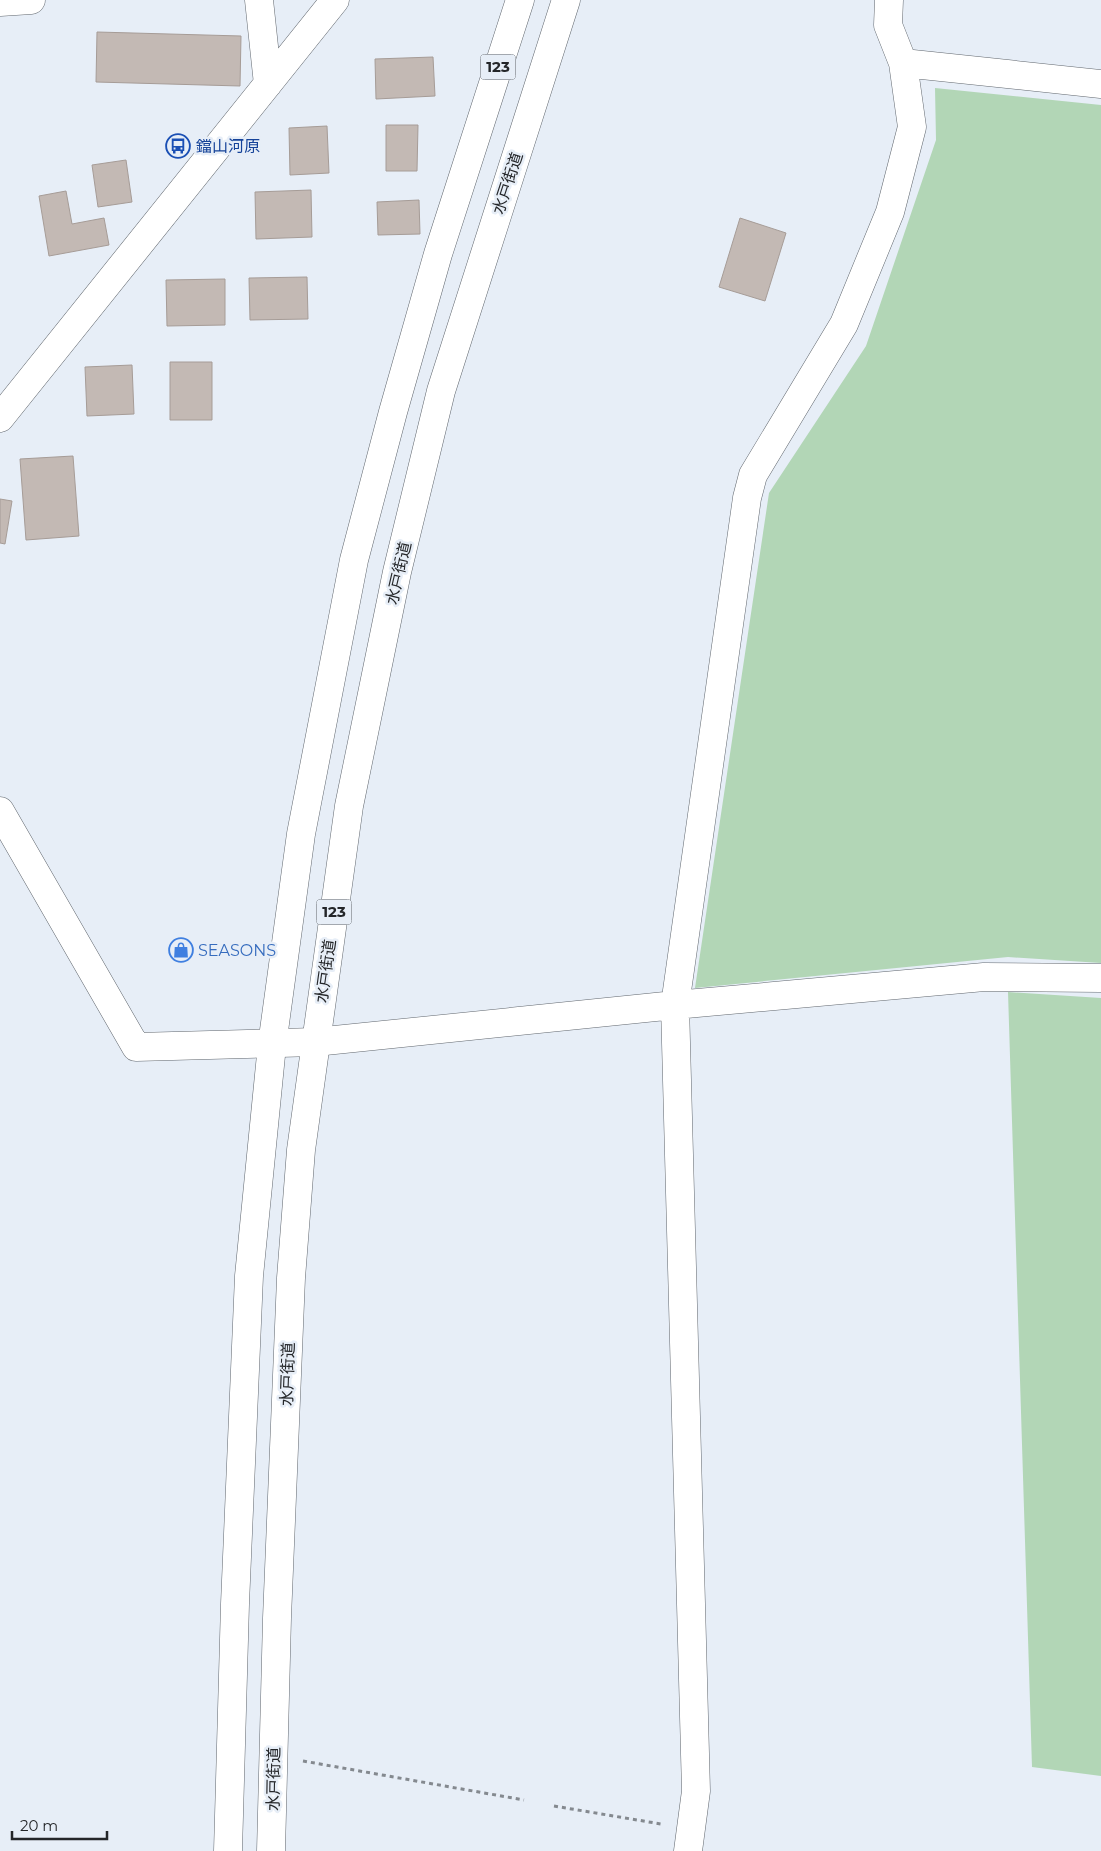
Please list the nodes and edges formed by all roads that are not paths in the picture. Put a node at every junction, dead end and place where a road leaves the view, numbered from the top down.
1 (31, 0) edge
2 (259, 0) edge
3 (335, 0) edge
4 (520, 0) edge
5 (566, 0) edge
6 (889, 0) edge
7 (0, 2) edge
8 (903, 63) junction
9 (268, 84) junction
10 (1101, 84) edge
11 (0, 418) edge
12 (0, 811) edge
13 (1101, 978) edge
14 (675, 1005) junction
15 (315, 1042) junction
16 (272, 1045) junction
17 (690, 1840) edge
18 (228, 1851) edge
19 (271, 1851) edge

1 - 7 main road
2 - 9 main road
3 - 9 main road
4 - 16 main road, 123
5 - 15 main road, 水戸街道 / 123
6 - 8 main road
8 - 10 main road
8 - 14 main road
9 - 11 main road
12 - 16 main road
13 - 14 main road
14 - 15 main road
14 - 17 main road
15 - 16 main road
15 - 19 main road, 水戸街道 / 123
16 - 18 main road, 123

